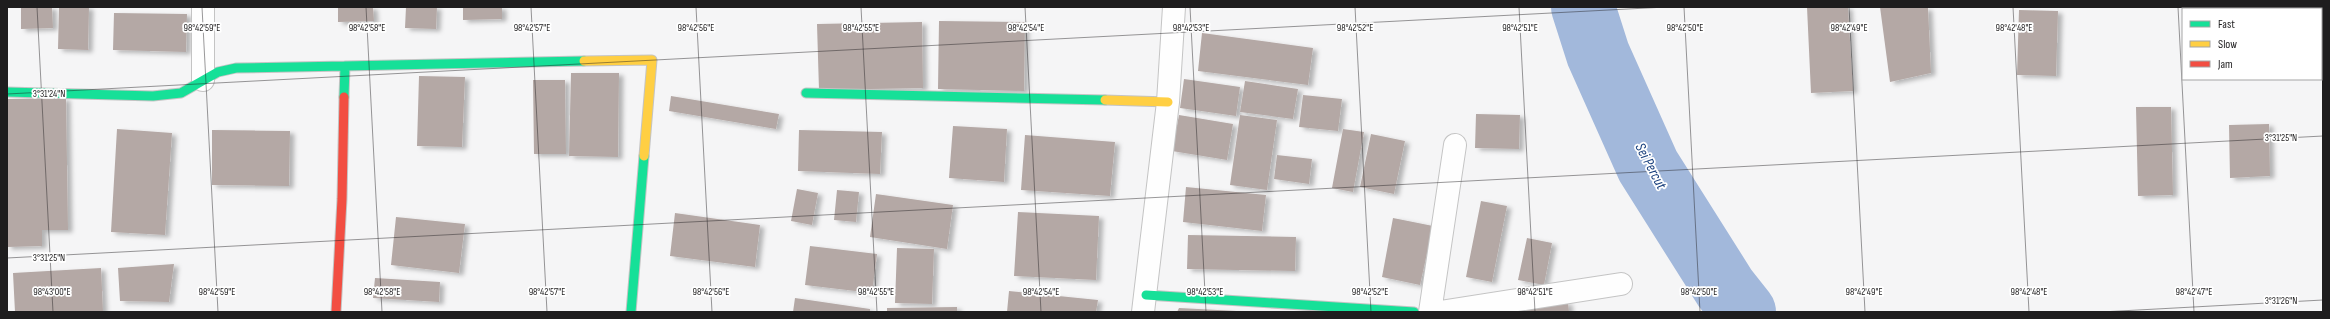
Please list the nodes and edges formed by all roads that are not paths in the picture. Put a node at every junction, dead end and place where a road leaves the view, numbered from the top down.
1 (203, 7) edge
2 (1174, 7) edge
3 (345, 66) junction
4 (203, 80) junction
5 (7, 92) edge
6 (806, 93) dead end
7 (1168, 102) junction
8 (1455, 145) dead end
9 (1621, 284) dead end
10 (1144, 304) edge
11 (336, 312) edge
12 (630, 312) edge
13 (1414, 312) edge
14 (1430, 312) edge
15 (1440, 312) edge

1 - 4 street
2 - 7 street
3 - 4 street
3 - 11 street
3 - 12 street
4 - 5 street
6 - 7 street
7 - 10 street
8 - 14 street
9 - 15 street
10 - 13 street

